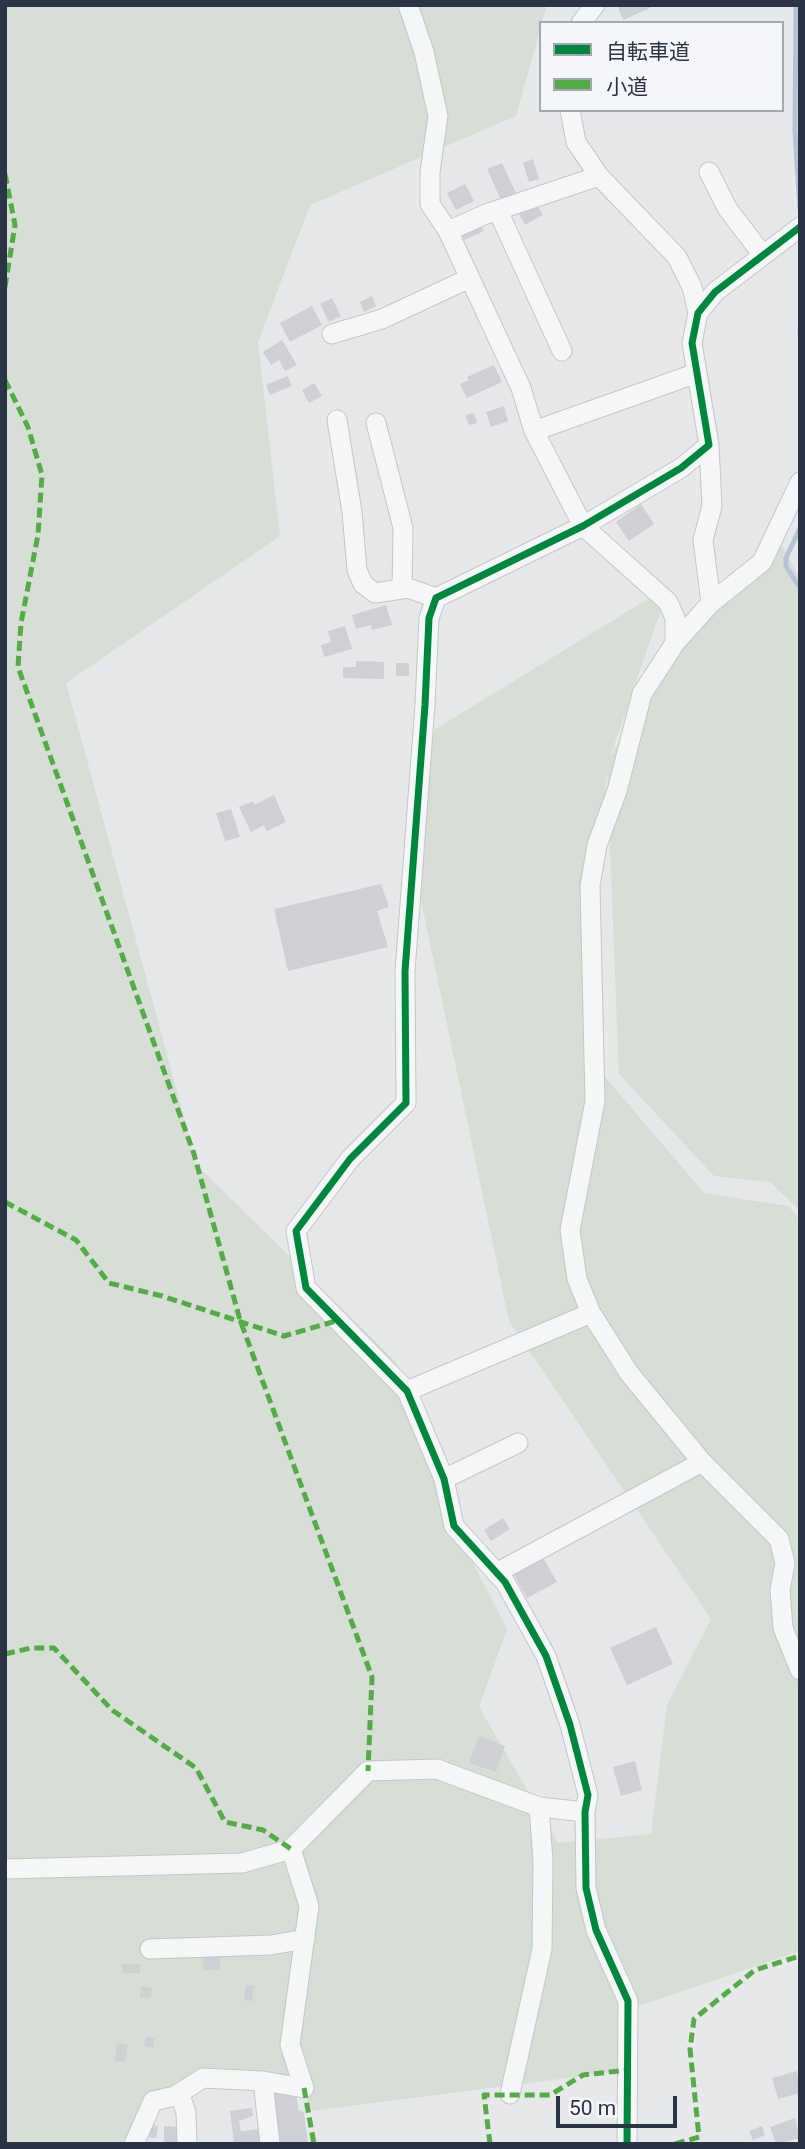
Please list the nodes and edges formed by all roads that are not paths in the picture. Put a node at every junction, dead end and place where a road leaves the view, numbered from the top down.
1 (408, 5) edge
2 (595, 5) edge
3 (583, 21) edge
4 (570, 112) edge
5 (709, 172) dead end
6 (599, 176) junction
7 (498, 211) junction
8 (800, 227) edge
9 (449, 231) junction
10 (762, 254) junction
11 (470, 278) junction
12 (698, 313) junction
13 (332, 334) dead end
14 (562, 351) dead end
15 (697, 373) junction
16 (337, 420) dead end
17 (376, 423) dead end
18 (534, 431) junction
19 (709, 446) junction
20 (800, 482) edge
21 (583, 526) junction
22 (401, 589) junction
23 (436, 598) junction
24 (710, 603) junction
25 (675, 643) junction
26 (591, 1313) junction
27 (407, 1391) junction
28 (519, 1443) dead end
29 (702, 1462) junction
30 (444, 1479) junction
31 (496, 1573) junction
32 (800, 1670) edge
33 (539, 1807) junction
34 (585, 1812) junction
35 (292, 1849) junction
36 (5, 1869) edge
37 (305, 1938) junction
38 (150, 1949) dead end
39 (263, 2081) junction
40 (179, 2093) junction
41 (510, 2094) dead end
42 (134, 2144) edge
43 (187, 2144) edge
44 (270, 2144) edge
45 (627, 2144) edge

1 - 9 street
2 - 3 street
4 - 6 street
5 - 10 street
6 - 7 street
6 - 12 street
7 - 9 street
7 - 14 street
8 - 10 street
9 - 11 street
10 - 12 street
11 - 13 street
11 - 18 street
12 - 15 street
15 - 18 street
15 - 19 street
16 - 22 street
17 - 22 street
18 - 21 street
19 - 21 street
19 - 24 street
20 - 24 street
21 - 23 street
21 - 25 street
22 - 23 street
23 - 27 street
24 - 25 street
25 - 26 street
26 - 27 street
26 - 29 street
27 - 30 street
28 - 30 street
29 - 31 street
29 - 32 street
30 - 31 street
31 - 34 street
33 - 34 street
33 - 35 street
33 - 41 street
34 - 45 street
35 - 36 street
35 - 37 street
37 - 38 street
37 - 39 street
39 - 40 street
39 - 44 street
40 - 42 street
40 - 43 street

